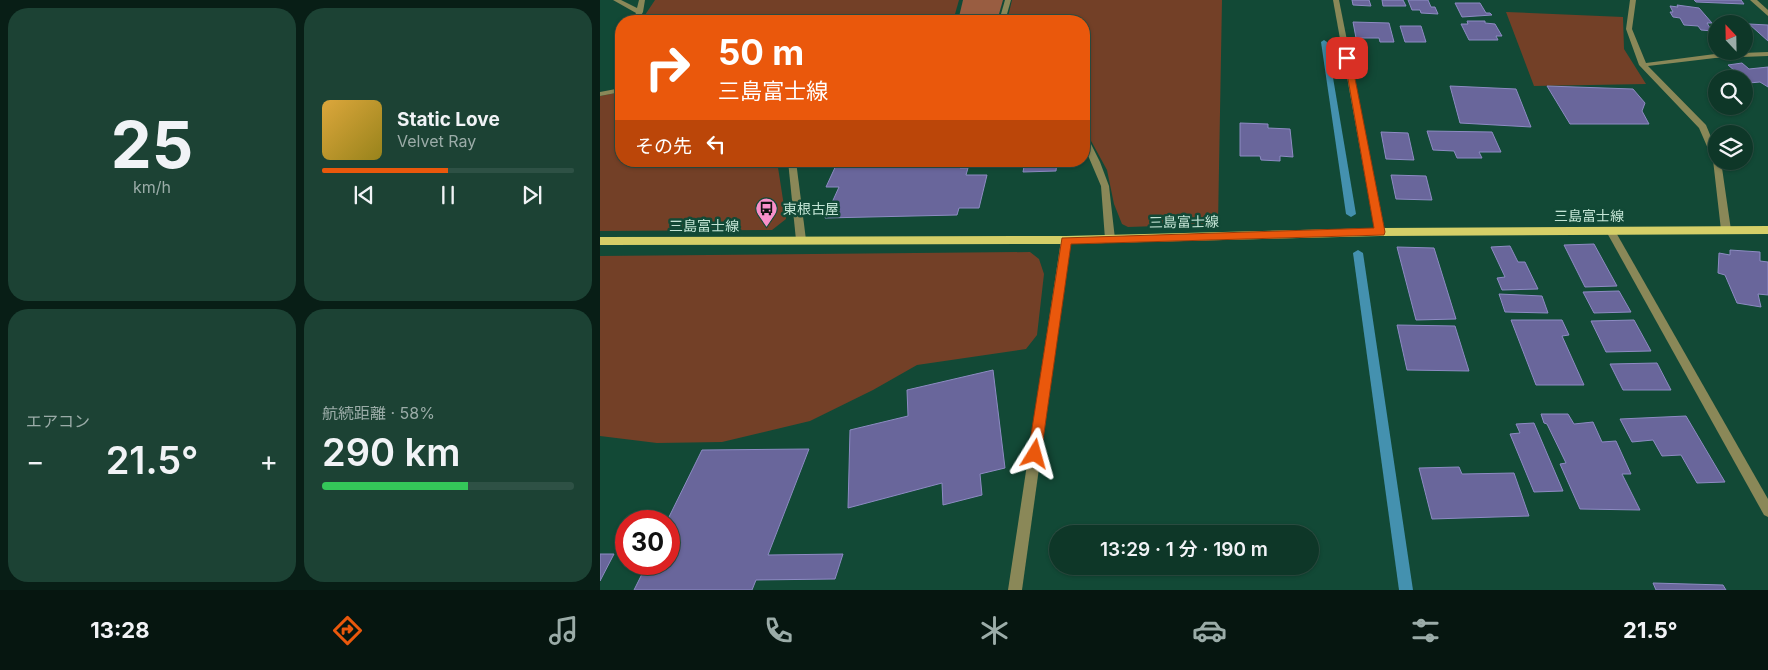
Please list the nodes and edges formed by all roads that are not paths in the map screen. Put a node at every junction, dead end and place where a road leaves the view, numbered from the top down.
1 (616, 0) edge
2 (642, 0) edge
3 (1008, 0) edge
4 (1336, 0) edge
5 (1633, 0) edge
6 (1753, 0) edge
7 (640, 12) junction
8 (1768, 14) edge
9 (638, 15) edge
10 (1004, 15) edge
11 (1768, 54) edge
12 (1643, 65) junction
13 (615, 91) edge
14 (600, 94) edge
15 (1708, 137) edge
16 (1090, 150) edge
17 (793, 167) edge
18 (1718, 170) edge
19 (1726, 230) junction
20 (1768, 230) edge
21 (1611, 231) junction
22 (1380, 232) junction
23 (1110, 239) junction
24 (801, 240) junction
25 (1066, 240) junction
26 (600, 241) edge
27 (1768, 511) edge
28 (1015, 590) edge

1 - 7 street
2 - 7 street
3 - 10 street
4 - 22 street
5 - 12 street
6 - 8 street
7 - 9 street
11 - 12 street
12 - 15 street
13 - 14 street
16 - 23 street
17 - 24 street
18 - 19 street
19 - 20 main road, 三島富士線
19 - 21 main road, 三島富士線
21 - 22 main road, 三島富士線
21 - 27 street
22 - 23 main road, 三島富士線
23 - 25 main road, 三島富士線
24 - 25 main road, 三島富士線
24 - 26 main road, 三島富士線
25 - 28 street

